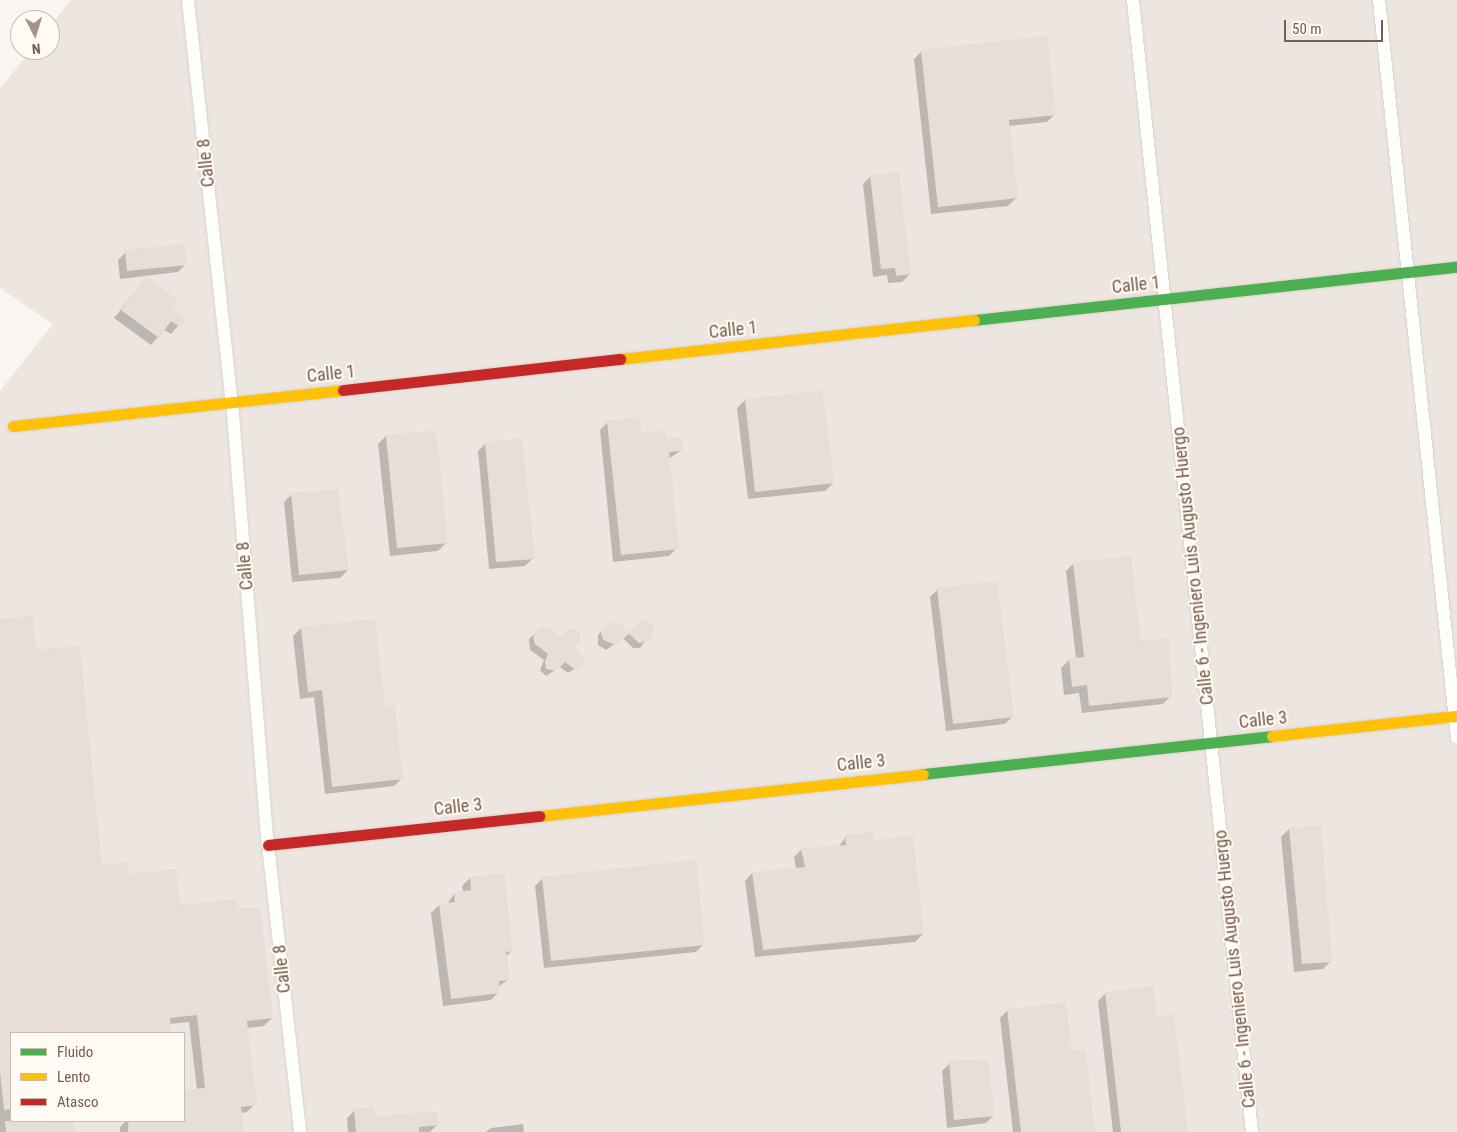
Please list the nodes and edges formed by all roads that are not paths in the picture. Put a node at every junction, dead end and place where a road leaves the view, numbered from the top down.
1 (188, 0) edge
2 (1133, 0) edge
3 (1379, 0) edge
4 (1457, 267) edge
5 (1408, 272) junction
6 (1165, 300) junction
7 (232, 402) junction
8 (13, 426) dead end
9 (1456, 716) edge
10 (1457, 738) edge
11 (1211, 743) junction
12 (268, 845) junction
13 (300, 1132) edge
14 (1252, 1132) edge

1 - 7 street, Calle 8
2 - 6 street, Calle 6 - Ingeniero Luis Augusto Huergo
3 - 5 street
4 - 5 street, Calle 1
5 - 6 street, Calle 1
5 - 9 street
6 - 7 street, Calle 1
6 - 11 street, Calle 6 - Ingeniero Luis Augusto Huergo
7 - 8 street, Calle 1
7 - 12 street, Calle 8
9 - 10 street
9 - 11 street, Calle 3
11 - 12 street, Calle 3
11 - 14 street, Calle 6 - Ingeniero Luis Augusto Huergo
12 - 13 street, Calle 8

